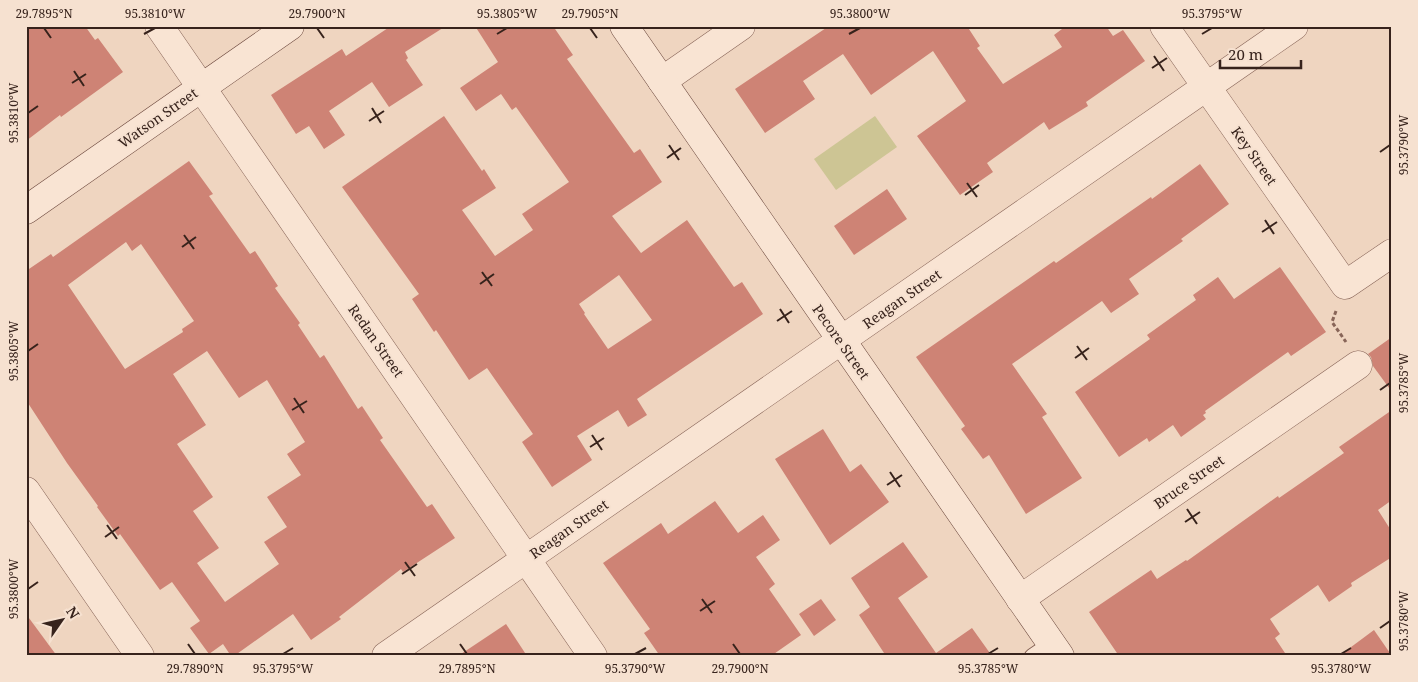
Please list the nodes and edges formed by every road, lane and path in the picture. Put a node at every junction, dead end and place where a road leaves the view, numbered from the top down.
1 (159, 26) edge
2 (290, 26) edge
3 (624, 26) edge
4 (741, 26) edge
5 (1164, 26) edge
6 (1294, 26) edge
7 (662, 81) junction
8 (201, 87) junction
9 (1206, 87) junction
10 (26, 210) edge
11 (1392, 252) edge
12 (1345, 285) junction
13 (840, 341) junction
14 (1358, 365) joint
15 (26, 490) edge
16 (526, 559) junction
17 (1020, 598) junction
18 (1047, 651) edge
19 (140, 656) edge
20 (386, 656) edge
21 (593, 656) edge

1 - 8 street, Redan Street
2 - 8 street, Watson Street
3 - 7 street, Pecore Street
4 - 7 street
5 - 9 street, Key Street
6 - 9 street, Reagan Street
7 - 13 street, Pecore Street
8 - 10 street, Watson Street
8 - 16 street, Redan Street
9 - 12 street, Key Street
9 - 13 street, Reagan Street
11 - 12 street
12 - 14 path
13 - 16 street, Reagan Street
13 - 17 street, Pecore Street
14 - 17 street, Bruce Street
15 - 19 street
16 - 20 street, Reagan Street
16 - 21 street, Redan Street
17 - 18 street, Pecore Street

